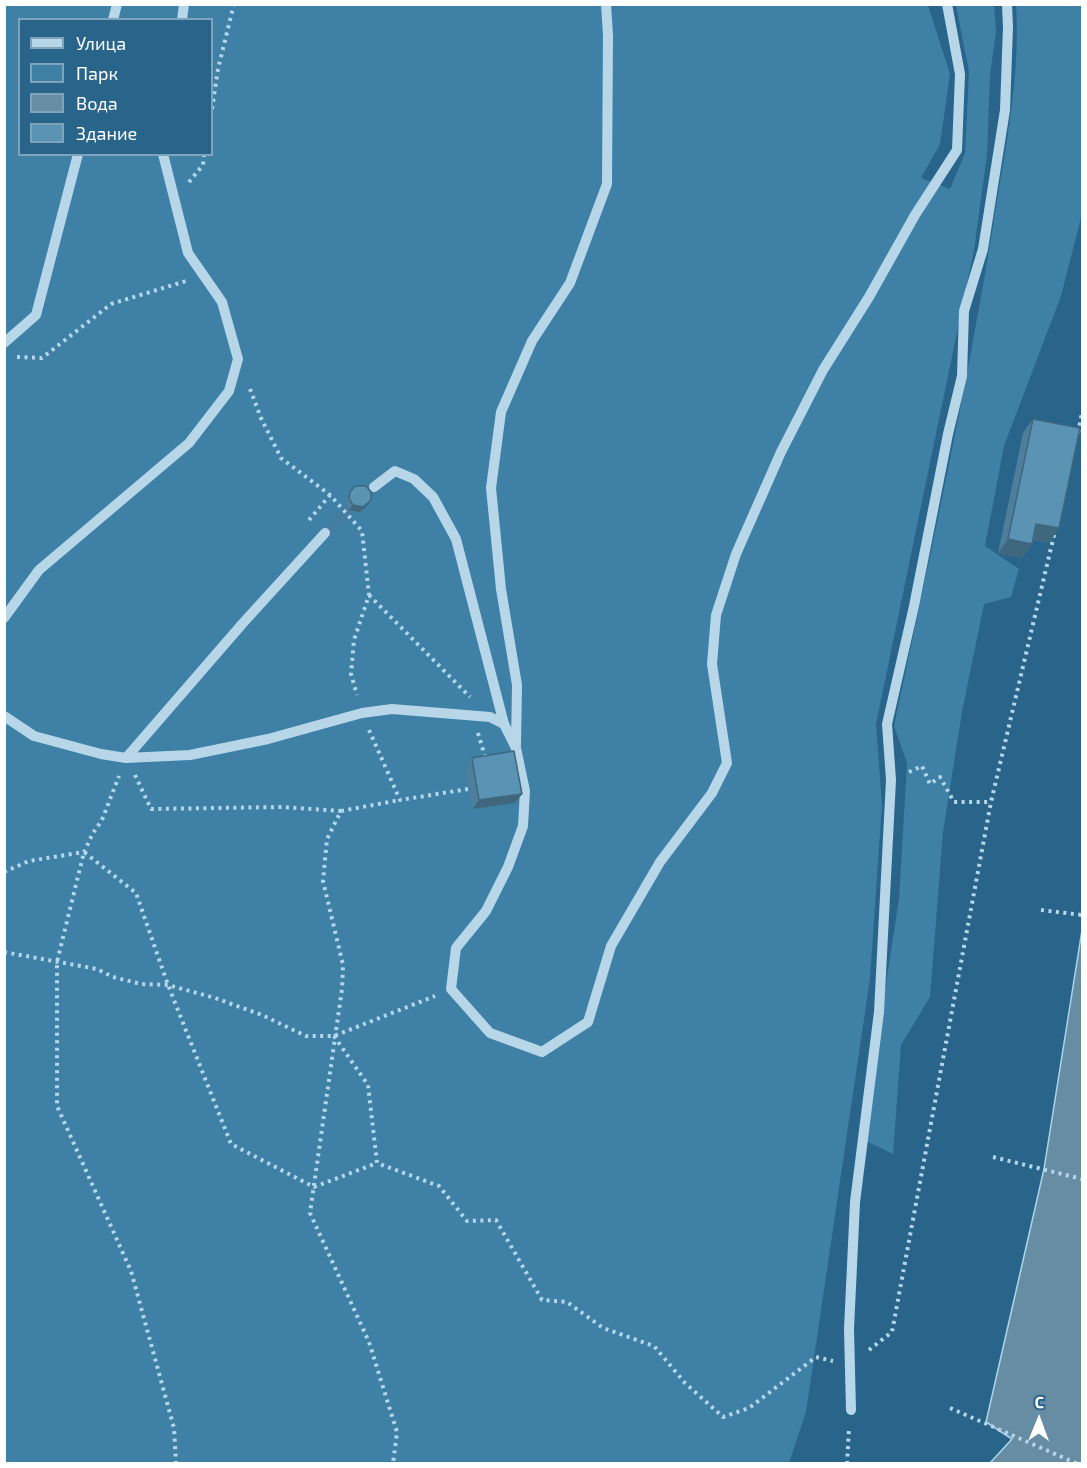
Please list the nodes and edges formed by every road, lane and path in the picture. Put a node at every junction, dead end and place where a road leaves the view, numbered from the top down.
1 (234, 4) edge
2 (606, 4) edge
3 (947, 4) edge
4 (1007, 4) edge
5 (213, 102) edge
6 (77, 156) edge
7 (163, 156) edge
8 (204, 156) edge
9 (174, 199) junction
10 (204, 276) junction
11 (4, 343) edge
12 (14, 357) dead end
13 (238, 359) junction
14 (1083, 413) edge
15 (1077, 436) edge
16 (374, 487) dead end
17 (1055, 530) edge
18 (362, 531) dead end
19 (324, 533) tunnel mouth
20 (369, 595) dead end
21 (4, 618) edge
22 (472, 715) junction
23 (4, 716) edge
24 (489, 717) junction
25 (504, 724) junction
26 (516, 748) junction
27 (126, 758) junction
28 (487, 764) edge
29 (891, 780) junction
30 (400, 800) dead end
31 (991, 802) junction
32 (341, 811) junction
33 (84, 852) junction
34 (4, 872) edge
35 (1041, 910) dead end
36 (1083, 915) edge
37 (4, 952) edge
38 (57, 962) junction
39 (168, 985) junction
40 (451, 989) junction
41 (334, 1036) junction
42 (993, 1157) dead end
43 (377, 1163) junction
44 (1083, 1179) edge
45 (314, 1187) junction
46 (850, 1364) junction
47 (950, 1408) dead end
48 (850, 1410) joint
49 (176, 1464) edge
50 (393, 1464) edge
51 (847, 1464) edge
52 (1078, 1464) edge

1 - 5 path
2 - 26 lane
3 - 40 lane
4 - 29 lane
6 - 11 lane
7 - 9 lane
8 - 9 path
9 - 10 lane
10 - 12 path
10 - 13 lane
13 - 18 path
13 - 21 lane
14 - 15 path
16 - 25 lane
17 - 31 path
19 - 27 lane
20 - 24 path
22 - 24 lane
22 - 27 lane
22 - 28 path
23 - 27 lane
24 - 25 lane
25 - 26 lane
26 - 40 lane
27 - 32 path
27 - 33 path
29 - 31 path
29 - 46 lane
30 - 32 path
31 - 46 path
32 - 41 path
33 - 34 path
33 - 38 path
33 - 39 path
35 - 36 path
37 - 38 path
38 - 39 path
38 - 49 path
39 - 41 path
39 - 45 path
40 - 41 path
41 - 43 path
41 - 45 path
42 - 44 path
43 - 45 path
43 - 46 path
45 - 50 path
46 - 48 lane
47 - 52 path
48 - 51 path

